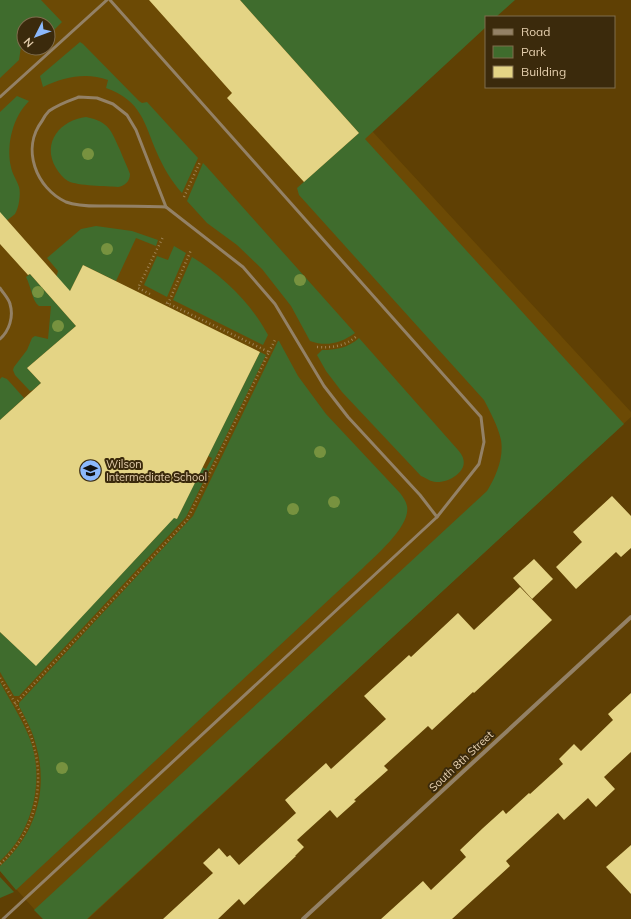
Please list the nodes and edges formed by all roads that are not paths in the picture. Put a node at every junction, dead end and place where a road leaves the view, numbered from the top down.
1 (108, 0) edge
2 (0, 97) edge
3 (166, 207) junction
4 (0, 288) edge
5 (0, 340) edge
6 (437, 517) junction
7 (631, 617) edge
8 (4, 919) edge
9 (303, 919) edge

1 - 2 lane
1 - 6 lane
3 - 3 lane
3 - 6 lane
4 - 5 lane
6 - 8 lane
7 - 9 street, South 8th Street

